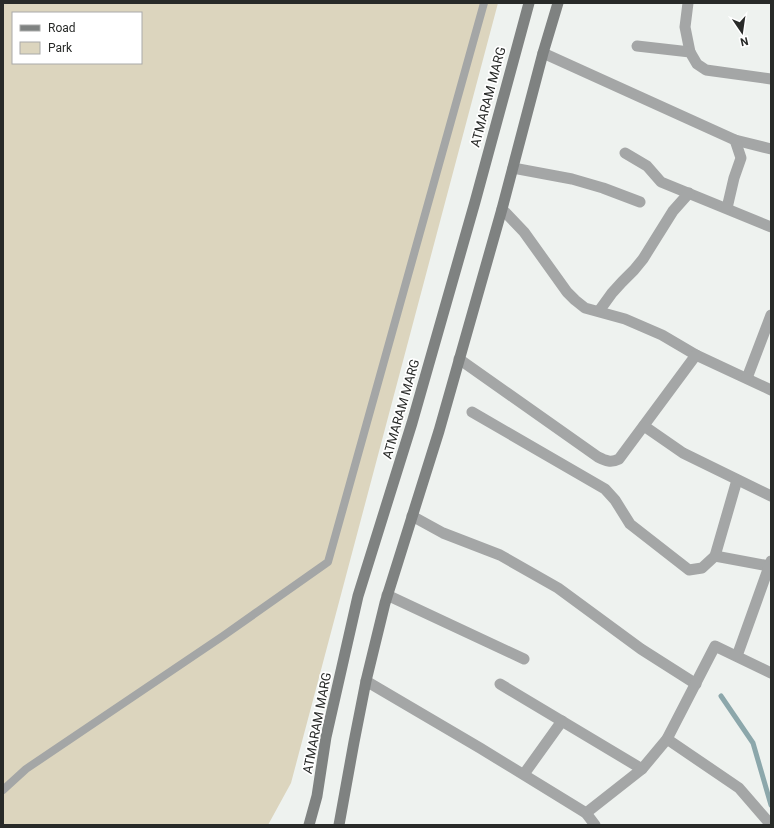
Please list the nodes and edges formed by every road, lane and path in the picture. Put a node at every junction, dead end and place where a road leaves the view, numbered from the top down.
1 (484, 3) edge
2 (529, 3) edge
3 (558, 3) edge
4 (688, 3) edge
5 (637, 46) dead end
6 (690, 52) junction
7 (543, 54) junction
8 (771, 79) edge
9 (735, 140) junction
10 (771, 149) edge
11 (625, 153) dead end
12 (513, 168) junction
13 (689, 193) junction
14 (640, 202) dead end
15 (726, 208) junction
16 (502, 210) junction
17 (771, 227) edge
18 (599, 311) junction
19 (771, 315) edge
20 (696, 355) junction
21 (459, 359) junction
22 (747, 378) junction
23 (771, 390) edge
24 (472, 412) dead end
25 (644, 426) junction
26 (737, 480) junction
27 (771, 496) edge
28 (412, 516) junction
29 (716, 556) junction
30 (770, 564) edge
31 (387, 596) junction
32 (737, 656) junction
33 (524, 659) dead end
34 (771, 673) edge
35 (366, 681) junction
36 (500, 684) dead end
37 (696, 684) junction
38 (562, 721) junction
39 (668, 739) junction
40 (642, 769) junction
41 (524, 774) junction
42 (3, 790) edge
43 (586, 813) junction
44 (309, 825) edge
45 (339, 825) edge
46 (595, 825) edge
47 (770, 825) edge

1 - 42 lane
2 - 44 main road, ATMARAM MARG
3 - 7 main road
4 - 6 street
5 - 6 street
6 - 8 street
7 - 9 street
7 - 12 main road
9 - 10 street
9 - 15 street
11 - 13 street
12 - 14 street
12 - 16 main road
13 - 15 street
13 - 18 street
15 - 17 street
16 - 18 street
16 - 21 main road
18 - 20 street
19 - 22 street
20 - 22 street
20 - 25 street
21 - 25 street
21 - 28 main road
22 - 23 street
24 - 29 street
25 - 26 street
26 - 27 street
26 - 29 street
28 - 31 main road
28 - 37 street
29 - 30 street
30 - 32 street
31 - 33 street
31 - 35 main road
32 - 34 street
32 - 37 street
35 - 41 street
35 - 45 main road
36 - 38 street
37 - 39 street
38 - 40 street
38 - 41 street
39 - 40 street
39 - 47 street
40 - 43 street
41 - 43 street
43 - 46 street

